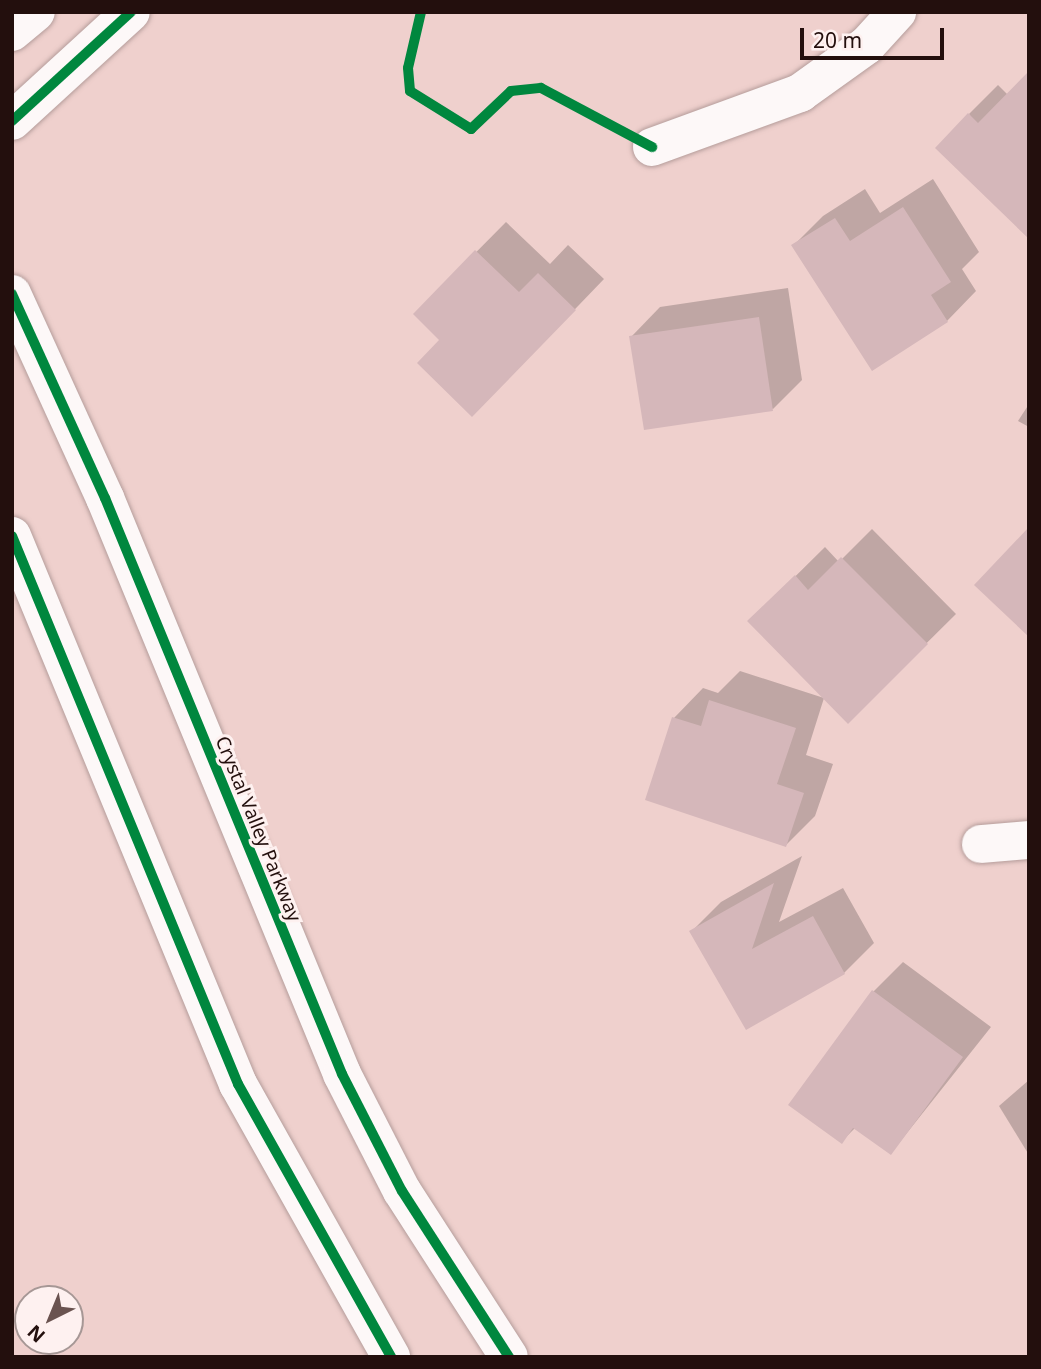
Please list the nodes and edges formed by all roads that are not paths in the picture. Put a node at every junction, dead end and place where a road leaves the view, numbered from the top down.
1 (36, 12) edge
2 (131, 12) edge
3 (897, 12) edge
4 (12, 32) edge
5 (12, 121) edge
6 (652, 147) dead end
7 (12, 294) edge
8 (12, 536) edge
9 (1029, 840) edge
10 (981, 844) dead end
11 (391, 1357) edge
12 (509, 1357) edge

1 - 4 main road
2 - 5 main road
3 - 6 main road
7 - 12 main road, Crystal Valley Parkway
8 - 11 main road
9 - 10 main road

